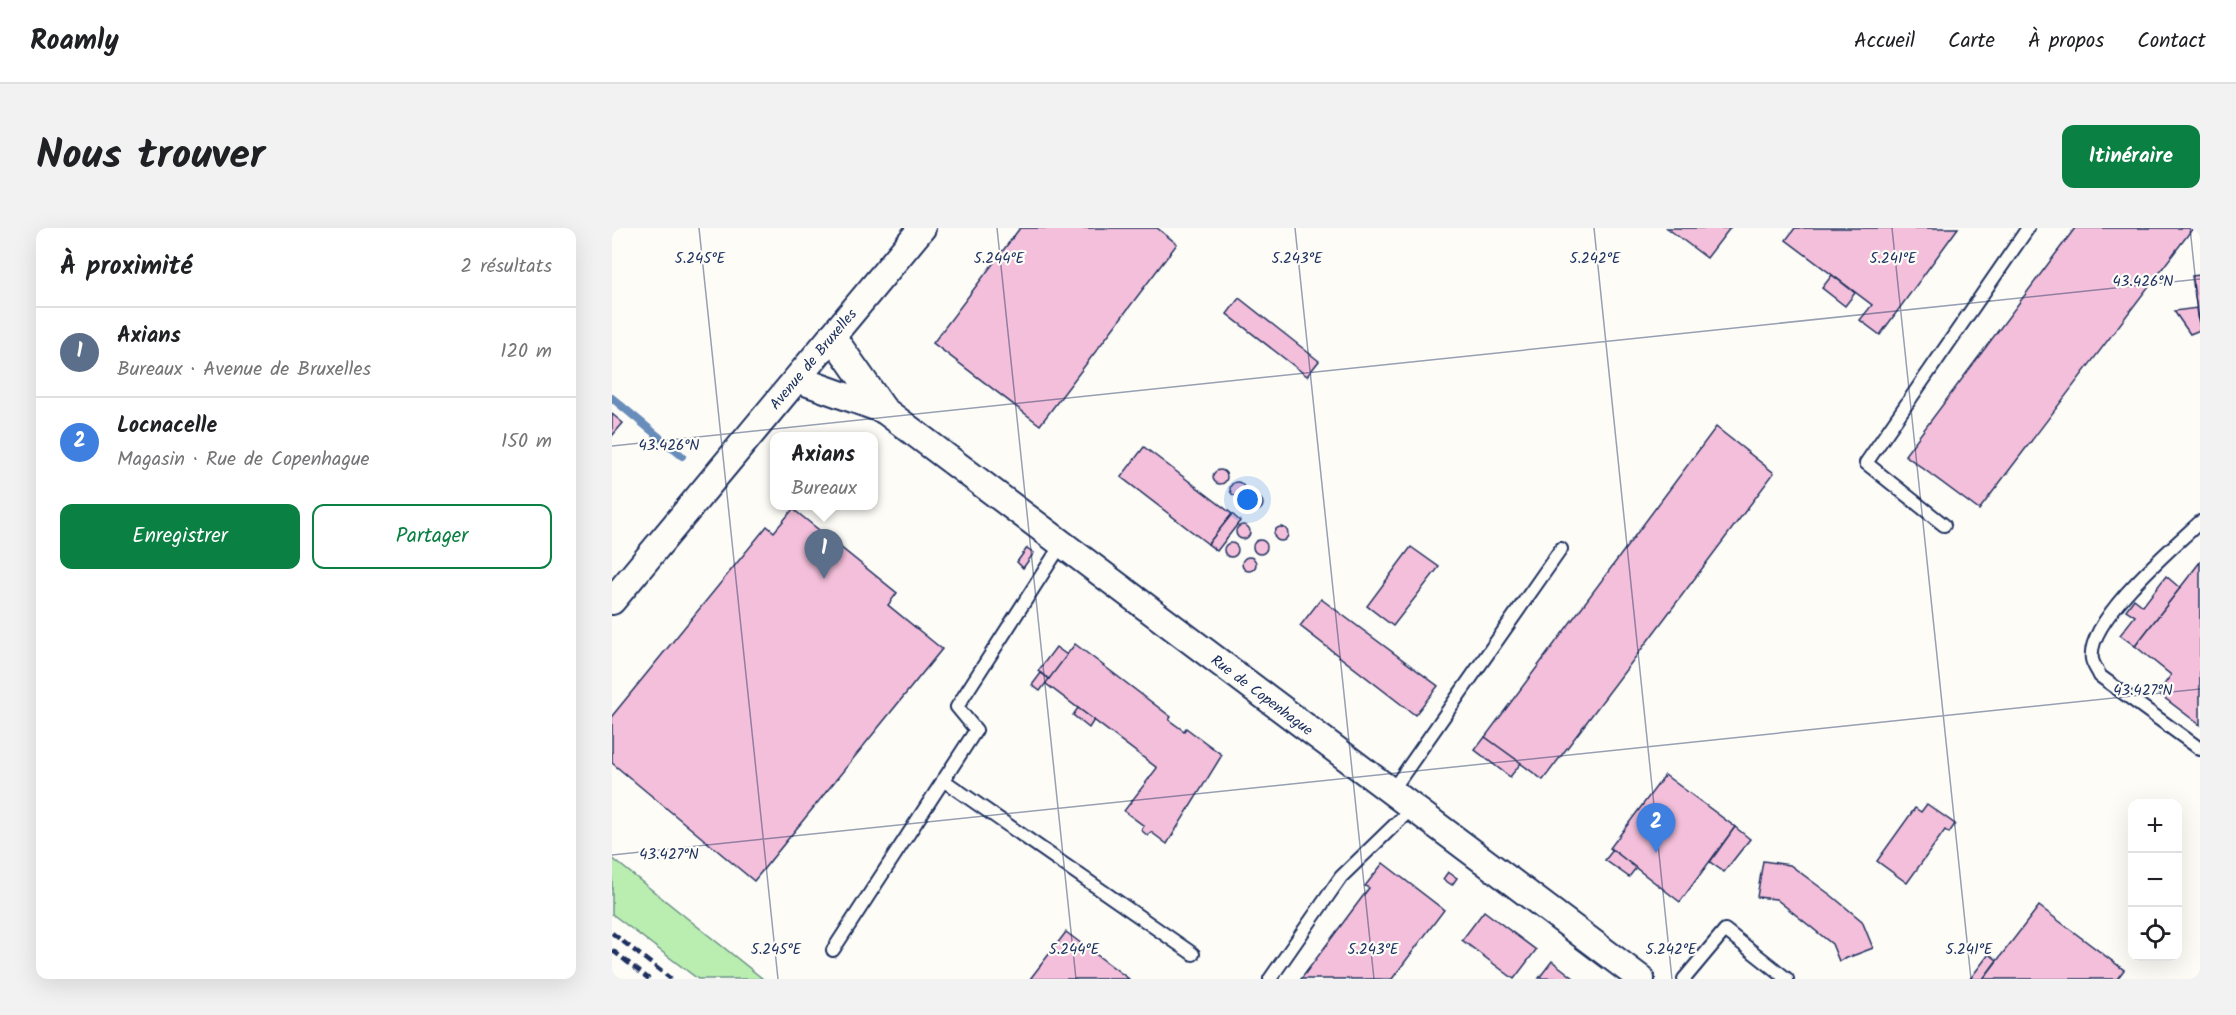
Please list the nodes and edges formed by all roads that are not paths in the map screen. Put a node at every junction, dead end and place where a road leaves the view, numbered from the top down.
1 (922, 228) edge
2 (2028, 228) edge
3 (832, 336) junction
4 (797, 379) junction
5 (884, 410) junction
6 (2200, 522) edge
7 (1944, 525) dead end
8 (1061, 545) junction
9 (1561, 549) dead end
10 (612, 601) edge
11 (2200, 749) edge
12 (944, 780) junction
13 (1391, 792) junction
14 (1412, 808) junction
15 (833, 950) dead end
16 (1193, 954) dead end
17 (1270, 979) edge
18 (1641, 979) edge
19 (1683, 979) edge
20 (1787, 979) edge

1 - 3 street, Avenue de Bruxelles
2 - 7 lane
3 - 4 street, Avenue de Bruxelles
3 - 5 street, Rue de Copenhague
4 - 5 street, Rue de Copenhague
4 - 10 street, Avenue de Bruxelles
5 - 8 street, Rue de Copenhague
6 - 11 lane
8 - 12 lane
8 - 13 street, Rue de Copenhague
9 - 13 lane
12 - 15 lane
12 - 16 lane
13 - 14 street, Rue de Copenhague
14 - 17 lane
14 - 18 street, Rue de Copenhague
19 - 20 lane

